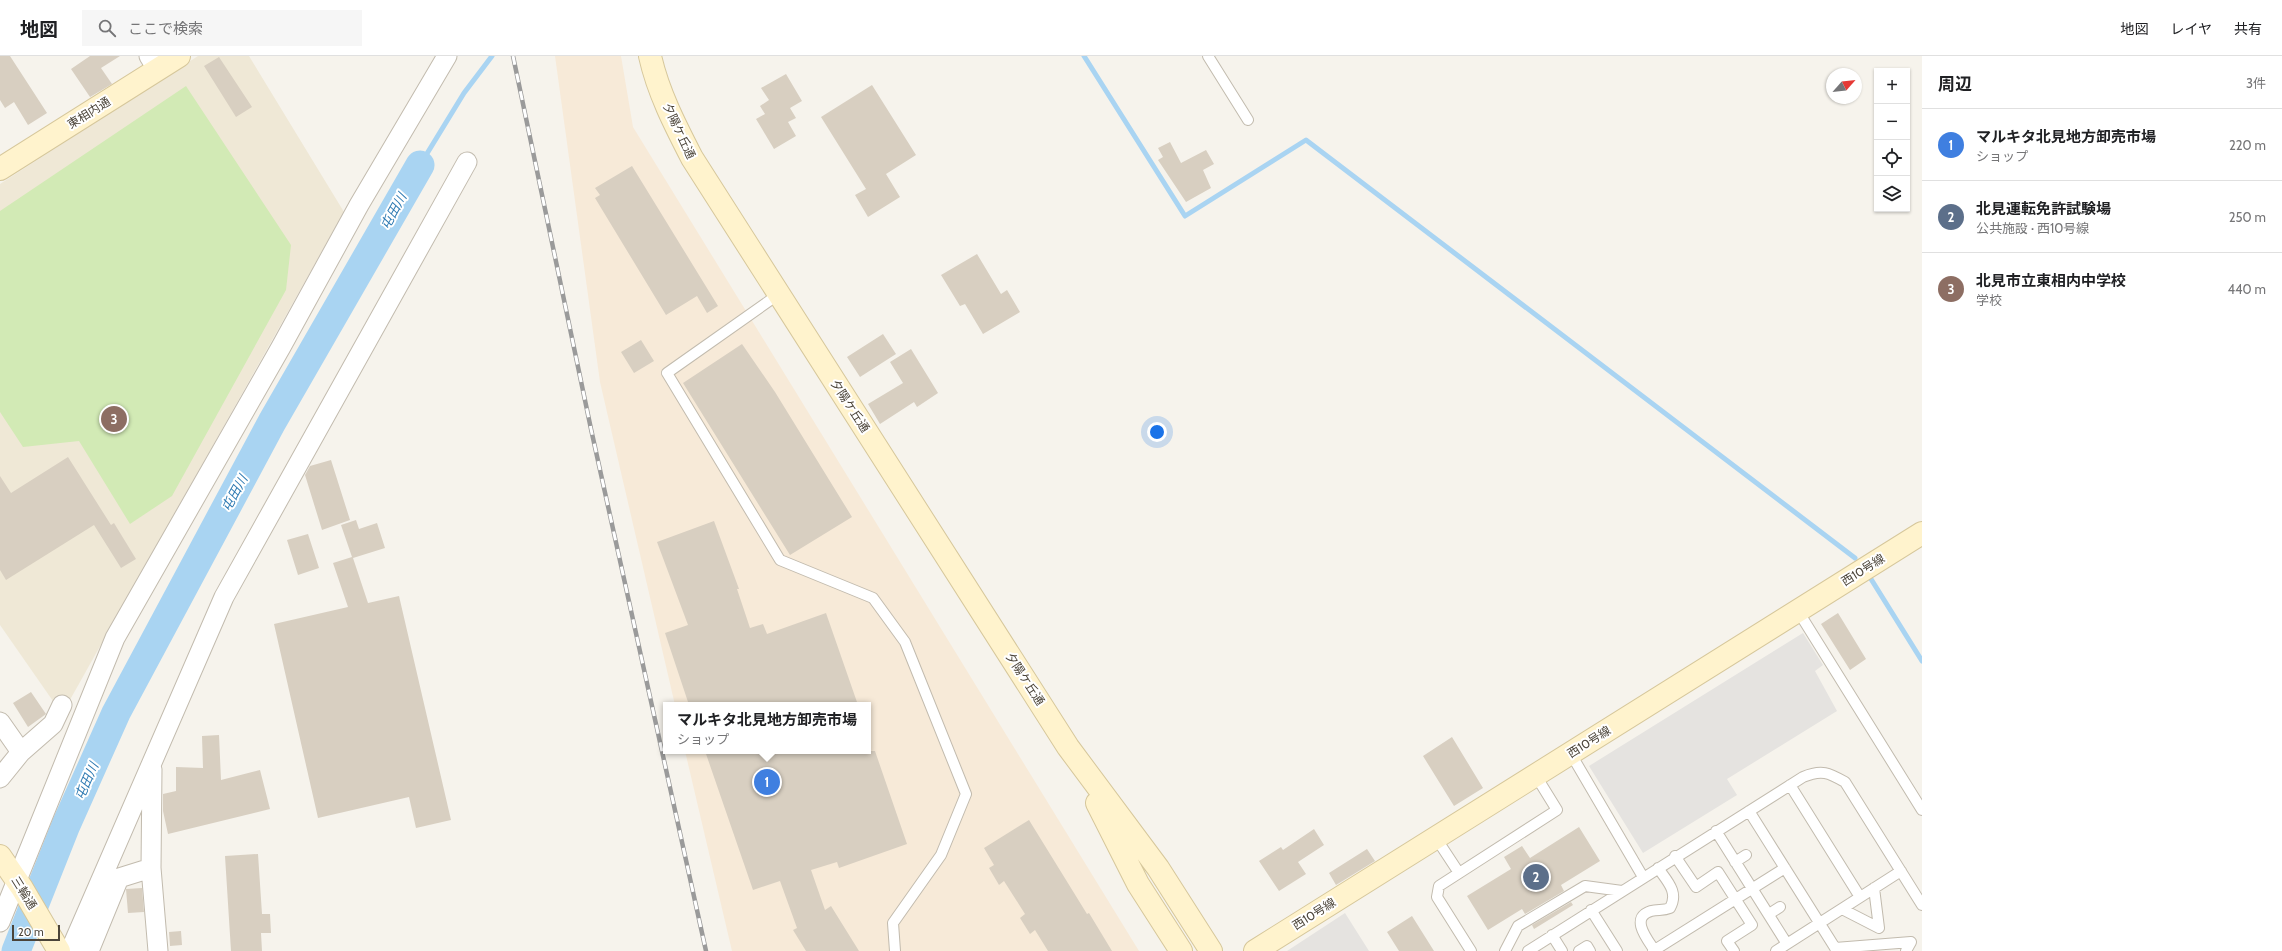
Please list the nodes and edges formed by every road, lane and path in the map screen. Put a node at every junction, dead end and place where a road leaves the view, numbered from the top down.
1 (178, 56) edge
2 (447, 56) edge
3 (650, 56) edge
4 (1208, 56) edge
5 (153, 63) edge
6 (1248, 120) dead end
7 (467, 162) dead end
8 (0, 169) edge
9 (779, 294) junction
10 (1922, 533) edge
11 (1798, 611) junction
12 (62, 704) dead end
13 (0, 722) edge
14 (1068, 747) junction
15 (21, 752) junction
16 (1571, 754) junction
17 (152, 760) junction
18 (1536, 776) junction
19 (0, 778) edge
20 (1790, 785) junction
21 (1922, 810) edge
22 (1748, 811) junction
23 (1716, 831) junction
24 (1436, 838) junction
25 (1746, 855) dead end
26 (1675, 856) junction
27 (1, 859) edge
28 (1735, 862) junction
29 (151, 868) junction
30 (1658, 868) junction
31 (1785, 868) junction
32 (1901, 871) junction
33 (1459, 873) junction
34 (1644, 877) junction
35 (19, 884) junction
36 (1752, 888) junction
37 (1874, 888) junction
38 (1622, 890) junction
39 (1860, 897) junction
40 (1735, 899) junction
41 (1922, 905) edge
42 (1780, 907) dead end
43 (1842, 909) junction
44 (1591, 910) junction
45 (1769, 914) junction
46 (0, 922) edge
47 (1820, 923) junction
48 (1552, 935) junction
49 (1787, 944) junction
50 (1541, 947) edge
51 (1836, 949) edge
52 (1616, 950) edge
53 (59, 951) edge
54 (70, 951) edge
55 (89, 951) edge
56 (158, 951) edge
57 (895, 951) edge
58 (1181, 951) edge
59 (1211, 951) edge
60 (1255, 951) edge
61 (1471, 951) edge
62 (1505, 951) edge
63 (1528, 951) edge
64 (1562, 951) edge
65 (1579, 951) edge
66 (1590, 951) edge
67 (1654, 951) edge
68 (1734, 951) edge
69 (1776, 951) edge
70 (1906, 951) edge

1 - 5 street, 東相内通
2 - 35 street
3 - 9 street, 夕陽ケ丘通
4 - 6 lane
5 - 8 street, 東相内通
7 - 17 street
9 - 14 street, 夕陽ケ丘通
9 - 57 lane
10 - 11 street, 西10号線
11 - 16 street, 西10号線
11 - 21 lane
12 - 15 street
13 - 15 street
14 - 58 street, 夕陽ケ丘通
14 - 59 street, 夕陽ケ丘通
15 - 19 street
16 - 18 street, 西10号線
16 - 34 lane
17 - 29 street
17 - 54 street
18 - 24 street, 西10号線
18 - 33 lane
20 - 22 lane
20 - 32 lane
20 - 39 lane
22 - 23 lane
22 - 31 lane
23 - 26 lane
23 - 28 lane
24 - 33 lane
24 - 60 street, 西10号線
25 - 28 lane
26 - 30 lane
26 - 40 lane
27 - 35 street, 三輪通
28 - 36 lane
29 - 55 street
29 - 56 street
30 - 34 lane
30 - 67 lane
31 - 36 lane
31 - 47 lane
32 - 37 lane
32 - 41 lane
33 - 61 lane
34 - 38 lane
35 - 46 street
35 - 53 street, 三輪通
36 - 40 lane
36 - 45 lane
37 - 39 lane
37 - 43 lane
38 - 44 lane
38 - 62 lane
39 - 43 lane
40 - 67 lane
40 - 68 lane
42 - 45 lane
43 - 47 lane
44 - 48 lane
44 - 52 lane
45 - 49 lane
47 - 49 lane
47 - 51 lane
48 - 50 lane
48 - 64 lane
49 - 69 lane
50 - 63 lane
51 - 70 lane
65 - 66 lane

